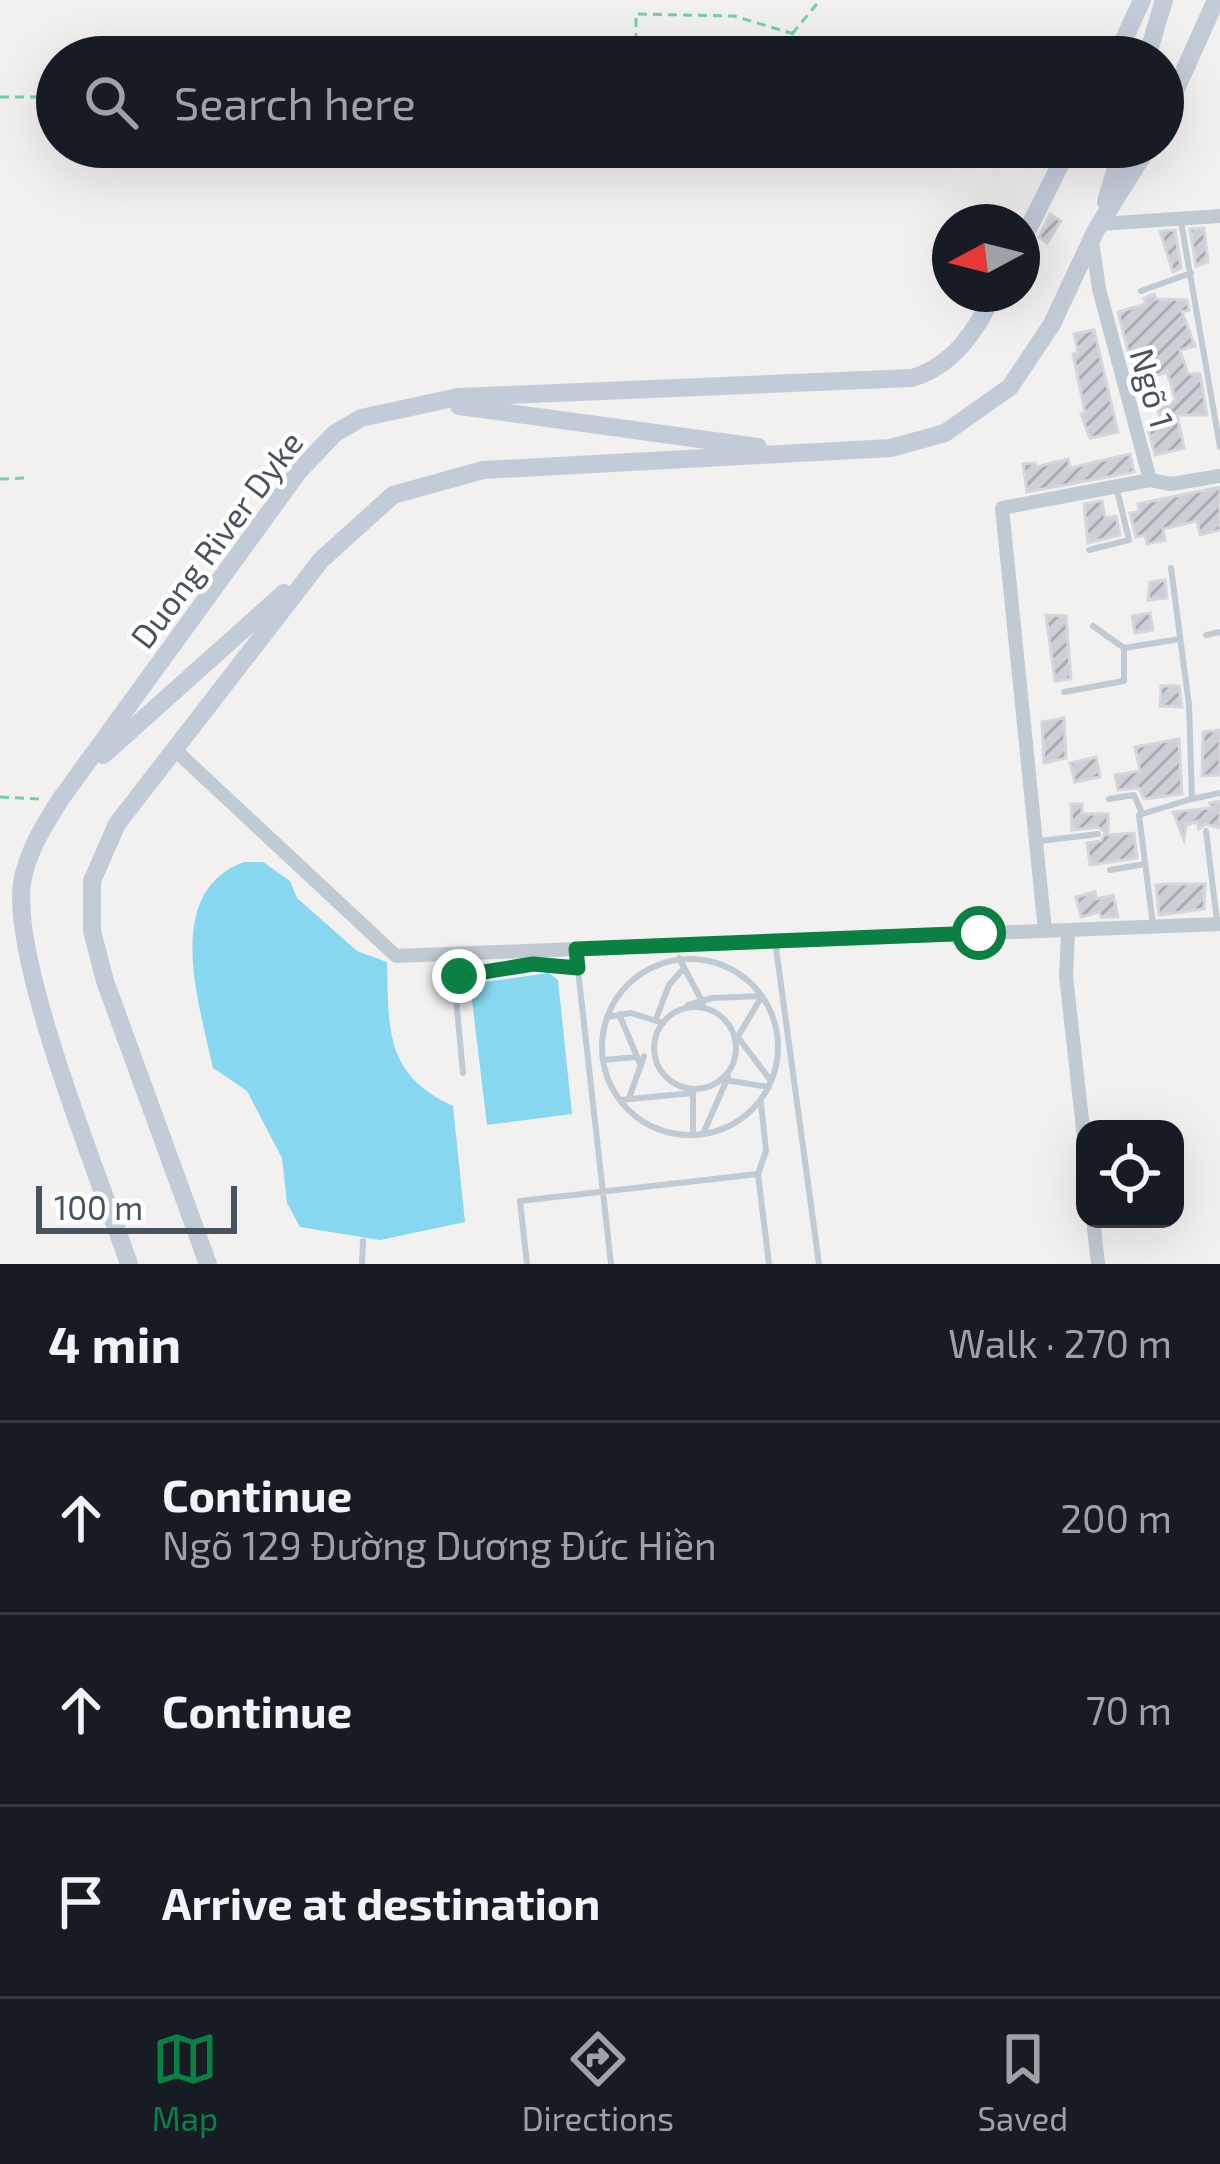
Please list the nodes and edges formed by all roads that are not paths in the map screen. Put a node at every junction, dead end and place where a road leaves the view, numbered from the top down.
1 (1142, 0) edge
2 (1164, 0) edge
3 (1216, 0) edge
4 (1126, 36) edge
5 (1153, 36) edge
6 (1184, 71) edge
7 (1059, 168) edge
8 (1116, 168) edge
9 (1135, 168) edge
10 (1040, 206) edge
11 (1220, 216) edge
12 (1180, 218) junction
13 (1096, 232) junction
14 (1191, 273) junction
15 (1141, 291) dead end
16 (985, 312) edge
17 (428, 402) junction
18 (1220, 447) edge
19 (805, 453) junction
20 (1220, 476) edge
21 (1150, 480) junction
22 (1116, 486) junction
23 (1089, 550) dead end
24 (321, 560) junction
25 (1171, 568) dead end
26 (1094, 626) dead end
27 (1220, 632) edge
28 (1206, 635) dead end
29 (1180, 639) junction
30 (1124, 648) junction
31 (1064, 692) dead end
32 (174, 748) junction
33 (73, 782) junction
34 (1220, 793) edge
35 (1109, 799) dead end
36 (1192, 799) junction
37 (1141, 811) junction
38 (1206, 831) dead end
39 (1098, 834) dead end
40 (1036, 842) junction
41 (1145, 864) junction
42 (1110, 870) dead end
43 (1219, 924) edge
44 (1154, 928) junction
45 (1045, 931) junction
46 (1068, 934) junction
47 (775, 941) junction
48 (576, 949) junction
49 (680, 958) junction
50 (578, 968) junction
51 (684, 968) junction
52 (763, 996) junction
53 (701, 1000) junction
54 (681, 1009) junction
55 (706, 1009) junction
56 (619, 1014) junction
57 (607, 1017) junction
58 (660, 1021) junction
59 (737, 1039) junction
60 (602, 1047) junction
61 (587, 1049) junction
62 (655, 1055) junction
63 (641, 1059) junction
64 (603, 1060) junction
65 (463, 1072) dead end
66 (724, 1080) junction
67 (770, 1084) junction
68 (693, 1091) junction
69 (761, 1099) junction
70 (625, 1102) junction
71 (1082, 1120) edge
72 (703, 1134) junction
73 (693, 1135) junction
74 (758, 1174) junction
75 (602, 1191) junction
76 (1094, 1228) edge
77 (363, 1241) dead end
78 (129, 1264) edge
79 (208, 1264) edge
80 (362, 1264) edge
81 (527, 1264) edge
82 (610, 1264) edge
83 (769, 1264) edge
84 (819, 1264) edge
85 (1099, 1264) edge

1 - 4 main road
2 - 5 main road
3 - 6 main road
7 - 10 main road
8 - 13 main road
9 - 13 main road
11 - 12 street
12 - 13 street
12 - 14 lane
13 - 19 main road
13 - 21 street, Ngõ 1
14 - 15 lane
14 - 18 lane
16 - 17 main road, Duong River Dyke
17 - 19 main road
17 - 33 main road, Duong River Dyke
19 - 24 main road
20 - 21 street, Ngõ 1
21 - 22 street
22 - 23 lane
22 - 40 street
24 - 32 main road
24 - 33 main road
25 - 29 lane
26 - 30 lane
27 - 28 lane
29 - 30 lane
29 - 36 lane
30 - 31 lane
32 - 48 street
32 - 79 main road
33 - 78 main road, Duong River Dyke
34 - 36 lane
35 - 37 lane
36 - 37 lane
37 - 41 lane
38 - 43 lane
39 - 40 lane
40 - 45 street
41 - 42 lane
41 - 44 lane
43 - 44 street
44 - 46 street
45 - 46 street
45 - 47 street
46 - 71 street
47 - 48 street
47 - 84 lane
48 - 50 lane
49 - 51 lane
49 - 52 lane
49 - 57 lane
50 - 61 lane
50 - 65 lane
51 - 53 lane
51 - 58 lane
52 - 53 lane
52 - 59 lane
52 - 67 lane
53 - 54 lane
53 - 55 lane
54 - 55 lane
54 - 58 lane
55 - 59 lane
56 - 57 lane
56 - 58 lane
56 - 63 lane
57 - 60 lane
58 - 62 lane
59 - 66 lane
59 - 67 lane
60 - 61 lane
60 - 64 lane
61 - 75 lane
62 - 63 lane
62 - 68 lane
63 - 64 lane
63 - 70 lane
64 - 70 lane
66 - 67 lane
66 - 68 lane
66 - 72 lane
67 - 69 lane
68 - 70 lane
68 - 73 lane
69 - 72 lane
69 - 74 lane
70 - 73 lane
72 - 73 lane
74 - 75 lane
74 - 83 lane
75 - 81 lane
75 - 82 lane
76 - 85 street
77 - 80 lane

